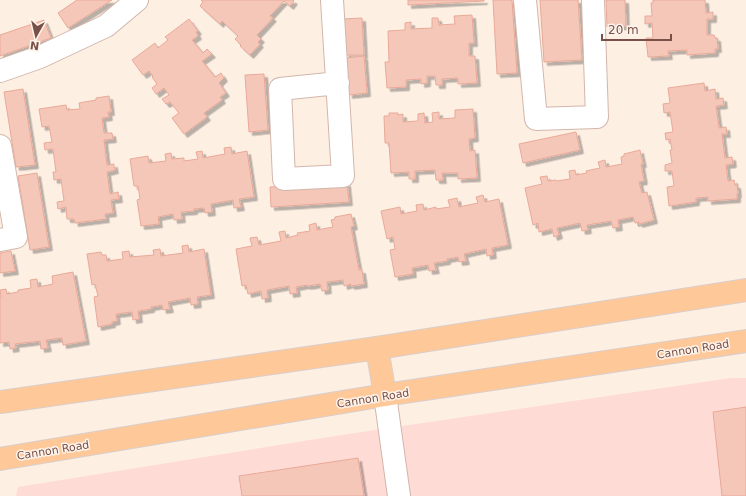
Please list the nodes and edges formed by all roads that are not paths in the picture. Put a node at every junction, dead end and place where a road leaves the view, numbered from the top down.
1 (137, 0) edge
2 (332, 0) edge
3 (525, 0) edge
4 (593, 0) edge
5 (0, 70) edge
6 (338, 83) junction
7 (0, 146) edge
8 (0, 240) edge
9 (746, 290) edge
10 (746, 341) edge
11 (377, 348) junction
12 (385, 395) junction
13 (0, 402) edge
14 (0, 459) edge
15 (399, 496) edge

1 - 5 street
2 - 6 street
3 - 4 street
6 - 6 street
7 - 8 street
9 - 11 main road
10 - 12 main road, Cannon Road
11 - 12 main road
11 - 13 main road
12 - 14 main road, Cannon Road
12 - 15 street

